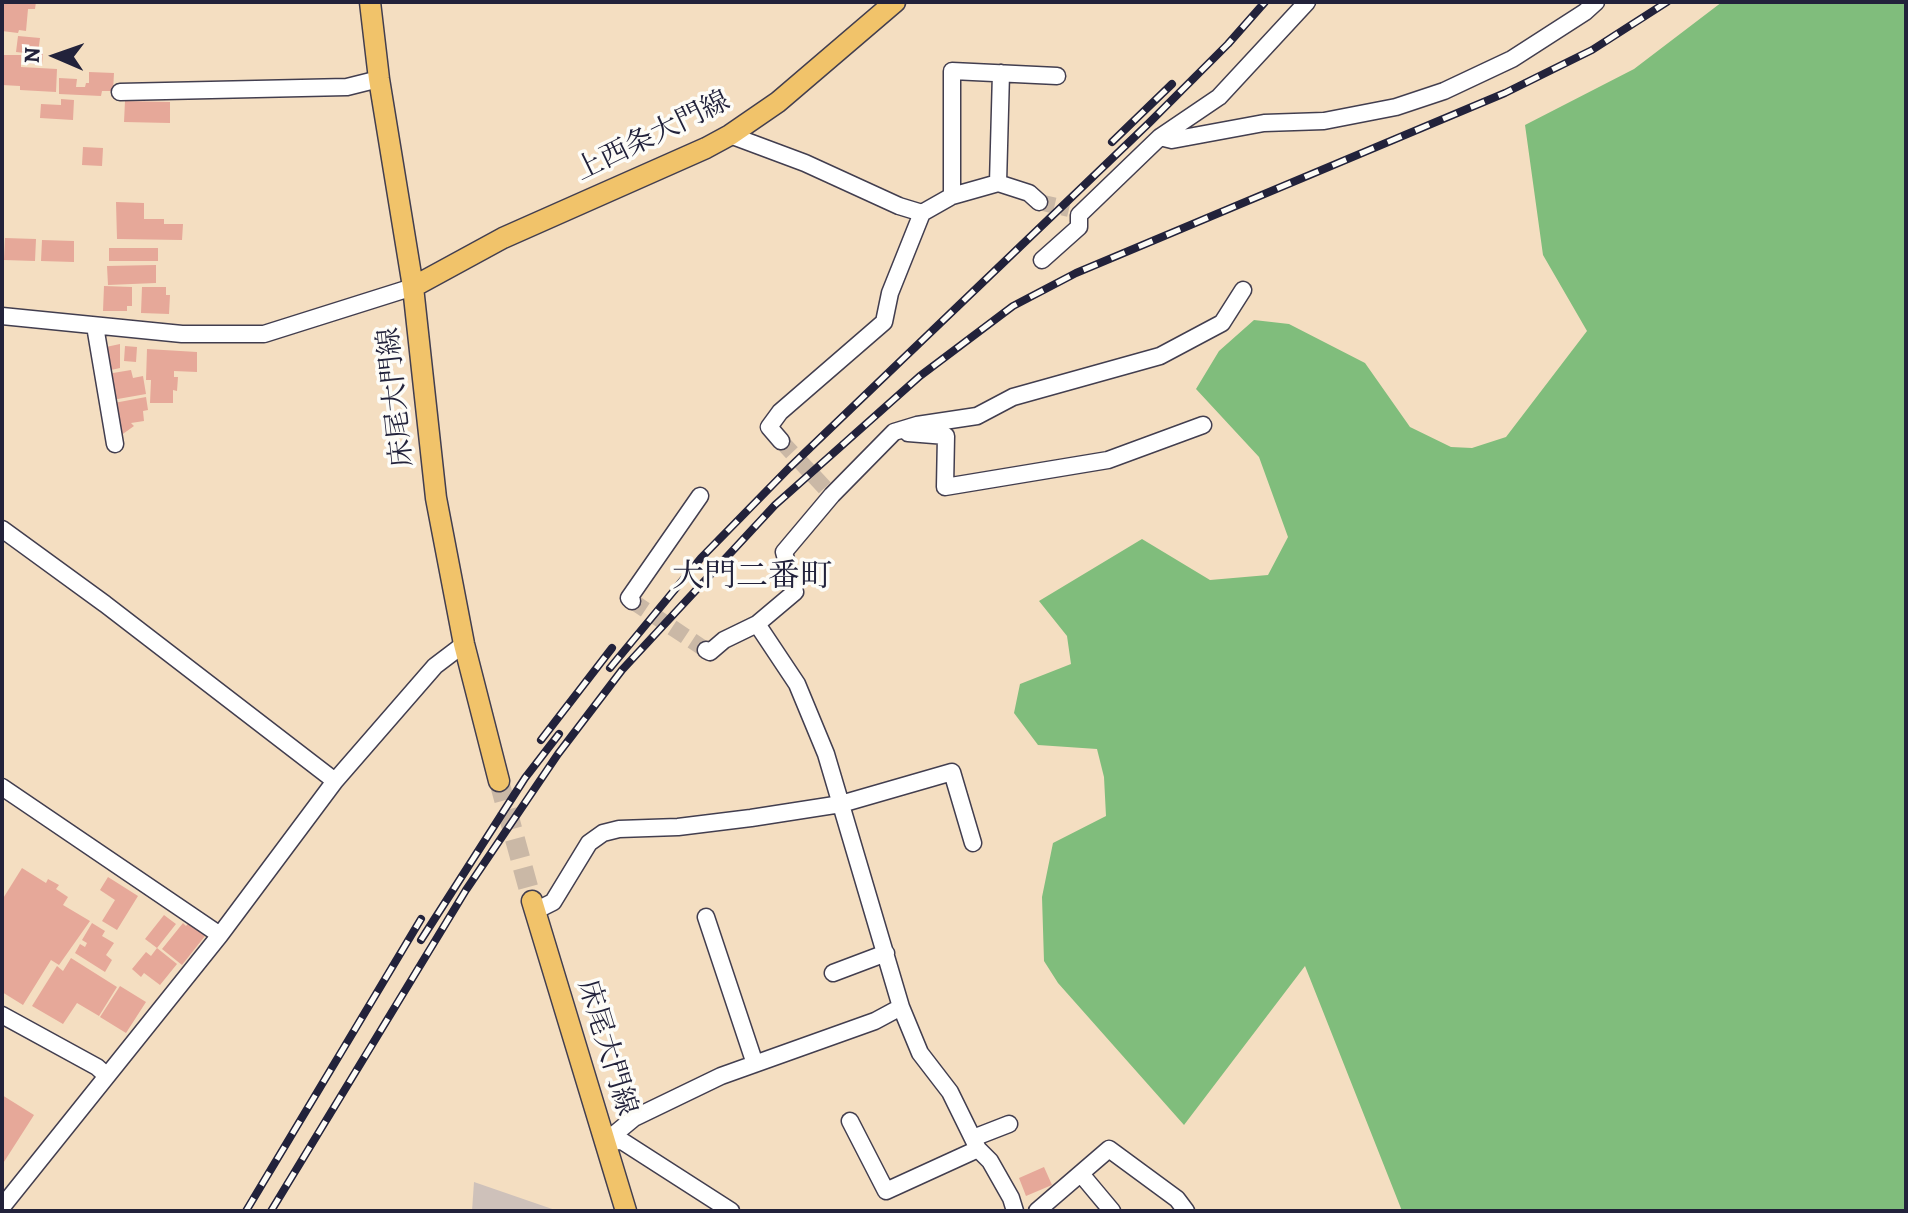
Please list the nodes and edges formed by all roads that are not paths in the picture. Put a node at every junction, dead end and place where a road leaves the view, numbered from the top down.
1 (370, 2) edge
2 (895, 2) edge
3 (1307, 2) edge
4 (1596, 2) edge
5 (1001, 73) junction
6 (1057, 76) dead end
7 (379, 79) junction
8 (120, 92) dead end
9 (730, 135) junction
10 (1160, 137) junction
11 (998, 183) junction
12 (952, 196) junction
13 (1039, 202) tunnel mouth
14 (922, 213) junction
15 (1042, 260) dead end
16 (413, 287) junction
17 (1243, 290) dead end
18 (2, 316) edge
19 (95, 326) junction
20 (1203, 425) dead end
21 (894, 432) junction
22 (781, 441) dead end
23 (115, 444) dead end
24 (700, 496) dead end
25 (3, 528) edge
26 (632, 601) dead end
27 (757, 624) junction
28 (464, 644) junction
29 (706, 650) dead end
30 (335, 781) junction
31 (499, 781) tunnel mouth
32 (2, 787) edge
33 (841, 804) junction
34 (973, 843) dead end
35 (533, 906) joint
36 (706, 917) dead end
37 (220, 935) junction
38 (886, 953) junction
39 (833, 973) dead end
40 (901, 1007) junction
41 (2, 1015) edge
42 (755, 1064) junction
43 (107, 1076) junction
44 (850, 1121) dead end
45 (1009, 1124) dead end
46 (605, 1142) junction
47 (975, 1144) junction
48 (1081, 1174) junction
49 (2, 1207) edge
50 (626, 1211) edge
51 (731, 1211) edge
52 (1015, 1211) edge
53 (1037, 1211) edge
54 (1112, 1211) edge
55 (1186, 1211) edge

1 - 7 main road, 床尾大門線
2 - 9 main road, 上西条大門線
3 - 10 street
4 - 10 street
5 - 6 street
5 - 11 street
5 - 12 street
7 - 8 street
7 - 16 main road, 床尾大門線
9 - 14 street
9 - 16 main road, 上西条大門線
10 - 15 street
11 - 12 street
11 - 13 street
12 - 14 street
14 - 22 street
16 - 19 street
16 - 28 main road, 床尾大門線
17 - 21 street
18 - 19 street
19 - 23 street
20 - 21 street
21 - 27 street
24 - 26 street
25 - 30 street
27 - 29 street
27 - 33 street
28 - 30 street
28 - 31 main road, 床尾大門線
30 - 37 street
32 - 37 street
33 - 34 street
33 - 35 street
33 - 38 street
35 - 46 main road, 床尾大門線
36 - 42 street
37 - 43 street
38 - 39 street
38 - 40 street
40 - 42 street
40 - 47 street
41 - 43 street
42 - 46 street
43 - 49 street
44 - 47 street
45 - 47 street
46 - 50 main road, 床尾大門線
46 - 51 street
47 - 52 street
48 - 53 street
48 - 54 street
48 - 55 street

